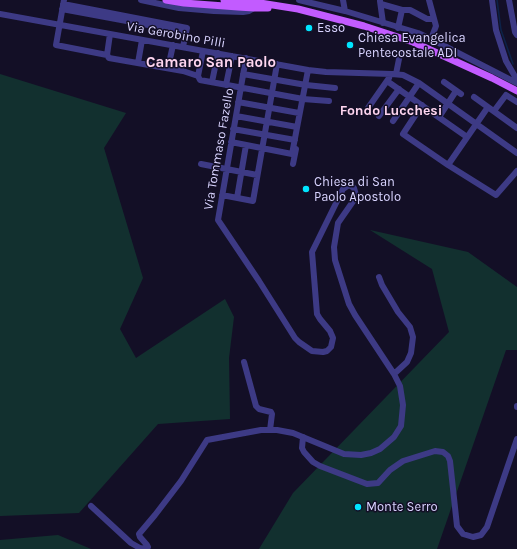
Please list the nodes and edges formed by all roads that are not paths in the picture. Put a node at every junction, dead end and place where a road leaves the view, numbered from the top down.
1 (142, 0) edge
2 (166, 0) edge
3 (224, 0) edge
4 (299, 0) edge
5 (343, 0) edge
6 (429, 0) edge
7 (492, 0) edge
8 (509, 0) edge
9 (381, 2) edge
10 (254, 4) edge
11 (63, 5) edge
12 (402, 10) junction
13 (345, 11) junction
14 (0, 14) edge
15 (434, 19) junction
16 (383, 23) junction
17 (60, 25) junction
18 (398, 28) junction
19 (110, 34) junction
20 (517, 34) edge
21 (431, 39) junction
22 (142, 40) junction
23 (173, 45) junction
24 (183, 47) junction
25 (203, 51) junction
26 (218, 53) junction
27 (400, 54) dead end
28 (107, 55) junction
29 (232, 56) junction
30 (246, 58) junction
31 (138, 63) junction
32 (277, 64) junction
33 (509, 67) junction
34 (168, 68) junction
35 (308, 70) junction
36 (243, 74) junction
37 (394, 74) junction
38 (198, 76) junction
39 (505, 76) junction
40 (274, 80) junction
41 (387, 81) junction
42 (212, 82) junction
43 (444, 82) dead end
44 (517, 82) edge
45 (419, 83) junction
46 (226, 85) junction
47 (306, 85) junction
48 (241, 88) junction
49 (336, 88) dead end
50 (399, 89) junction
51 (517, 90) edge
52 (272, 93) junction
53 (410, 97) junction
54 (474, 97) dead end
55 (303, 99) junction
56 (329, 101) dead end
57 (238, 102) junction
58 (517, 102) edge
59 (448, 104) junction
60 (422, 105) junction
61 (269, 108) junction
62 (368, 108) dead end
63 (491, 109) junction
64 (299, 113) junction
65 (236, 116) junction
66 (379, 116) dead end
67 (439, 117) junction
68 (267, 121) junction
69 (393, 121) dead end
70 (476, 124) junction
71 (297, 126) junction
72 (517, 128) edge
73 (233, 129) junction
74 (264, 135) junction
75 (468, 137) junction
76 (295, 140) junction
77 (231, 142) junction
78 (246, 145) junction
79 (262, 148) junction
80 (517, 153) edge
81 (201, 164) dead end
82 (293, 164) dead end
83 (448, 165) junction
84 (226, 169) junction
85 (517, 171) edge
86 (241, 172) junction
87 (257, 175) junction
88 (222, 195) junction
89 (237, 198) junction
90 (379, 277) dead end
91 (244, 362) dead end
92 (394, 374) junction
93 (270, 430) junction
94 (303, 438) junction
95 (517, 439) edge
96 (516, 448) edge
97 (91, 506) dead end

1 - 10 street
2 - 10 main road
3 - 10 main road
4 - 13 street
5 - 13 street
6 - 15 street
7 - 33 street
8 - 20 street
9 - 12 street
9 - 16 street
10 - 51 main road
11 - 17 street
11 - 24 street
12 - 15 street
12 - 18 street
13 - 16 street
14 - 17 street, Via Gerobino Pilli
15 - 21 street
16 - 18 street
17 - 19 street, Via Gerobino Pilli
17 - 28 street
18 - 21 street
19 - 22 street, Via Gerobino Pilli
19 - 28 street
21 - 39 street
22 - 23 street, Via Gerobino Pilli
22 - 31 street
23 - 24 street, Via Gerobino Pilli
23 - 34 street
24 - 25 street, Via Gerobino Pilli
25 - 26 street, Via Gerobino Pilli
25 - 38 street
26 - 29 street, Via Gerobino Pilli
26 - 42 street
27 - 37 street
28 - 31 street
29 - 30 street, Via Gerobino Pilli
29 - 46 street
30 - 32 street, Via Gerobino Pilli
30 - 36 street, Via Tommaso Fazello
31 - 34 street
32 - 35 street, Via Gerobino Pilli
32 - 40 street
33 - 39 street
33 - 44 street
34 - 38 street
35 - 37 street, Via Gerobino Pilli
35 - 47 street
36 - 40 street
36 - 48 street, Via Tommaso Fazello
37 - 41 street
37 - 45 street, Via Gerobino Pilli
38 - 42 street
39 - 44 street
40 - 47 street
40 - 52 street
41 - 50 street
41 - 62 street
42 - 46 street
43 - 59 street
45 - 53 street
45 - 59 street, Via Gerobino Pilli
46 - 48 street
47 - 49 street
47 - 55 street
48 - 52 street
48 - 57 street, Via Tommaso Fazello
50 - 53 street
50 - 66 street
52 - 55 street
52 - 61 street
53 - 60 street
53 - 69 street
54 - 63 street
55 - 56 street
55 - 64 street
55 - 82 street
57 - 61 street
57 - 65 street, Via Tommaso Fazello
58 - 63 street
59 - 67 street
59 - 70 street, Via Gerobino Pilli
60 - 67 street
60 - 83 street
61 - 64 street
61 - 68 street
63 - 70 street
63 - 72 street
64 - 71 street
65 - 68 street
65 - 73 street, Via Tommaso Fazello
67 - 75 street
68 - 71 street
68 - 74 street
70 - 75 street
70 - 80 street, Via Gerobino Pilli
71 - 76 street
73 - 74 street
73 - 77 street, Via Tommaso Fazello
74 - 76 street
74 - 79 street
75 - 83 street
76 - 79 street
77 - 78 street
77 - 84 street, Via Tommaso Fazello
78 - 79 street
78 - 86 street
79 - 87 street
81 - 84 street
83 - 85 street
84 - 86 street
84 - 88 street, Via Tommaso Fazello
86 - 87 street
86 - 89 street
87 - 89 street
88 - 89 street
88 - 92 street, Via Tommaso Fazello
90 - 92 street
91 - 93 street
92 - 94 street
93 - 94 street
93 - 97 street
94 - 96 street
95 - 96 street

